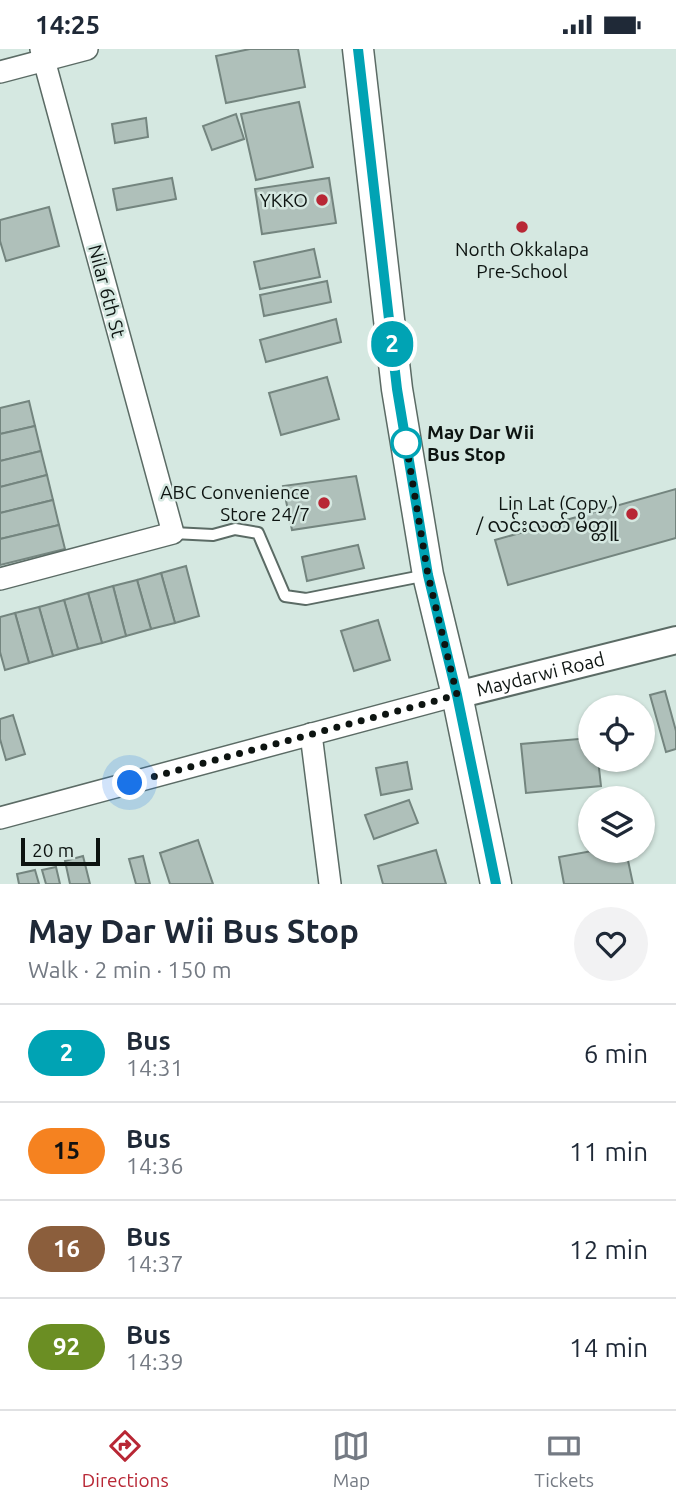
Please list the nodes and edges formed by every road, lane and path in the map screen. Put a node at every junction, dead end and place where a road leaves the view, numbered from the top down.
1 (87, 49) edge
2 (358, 49) edge
3 (43, 55) edge
4 (0, 72) edge
5 (173, 533) junction
6 (428, 575) junction
7 (0, 579) edge
8 (676, 640) edge
9 (457, 695) junction
10 (311, 734) junction
11 (0, 818) edge
12 (330, 884) edge
13 (496, 884) edge

1 - 3 street
2 - 6 main road
3 - 4 street
3 - 5 street, Nilar 6th St
5 - 6 lane
5 - 7 street
6 - 9 main road
8 - 9 street, Maydarwi Road
9 - 10 street, Maydarwi Road
9 - 13 main road
10 - 11 street, Maydarwi Road
10 - 12 street

